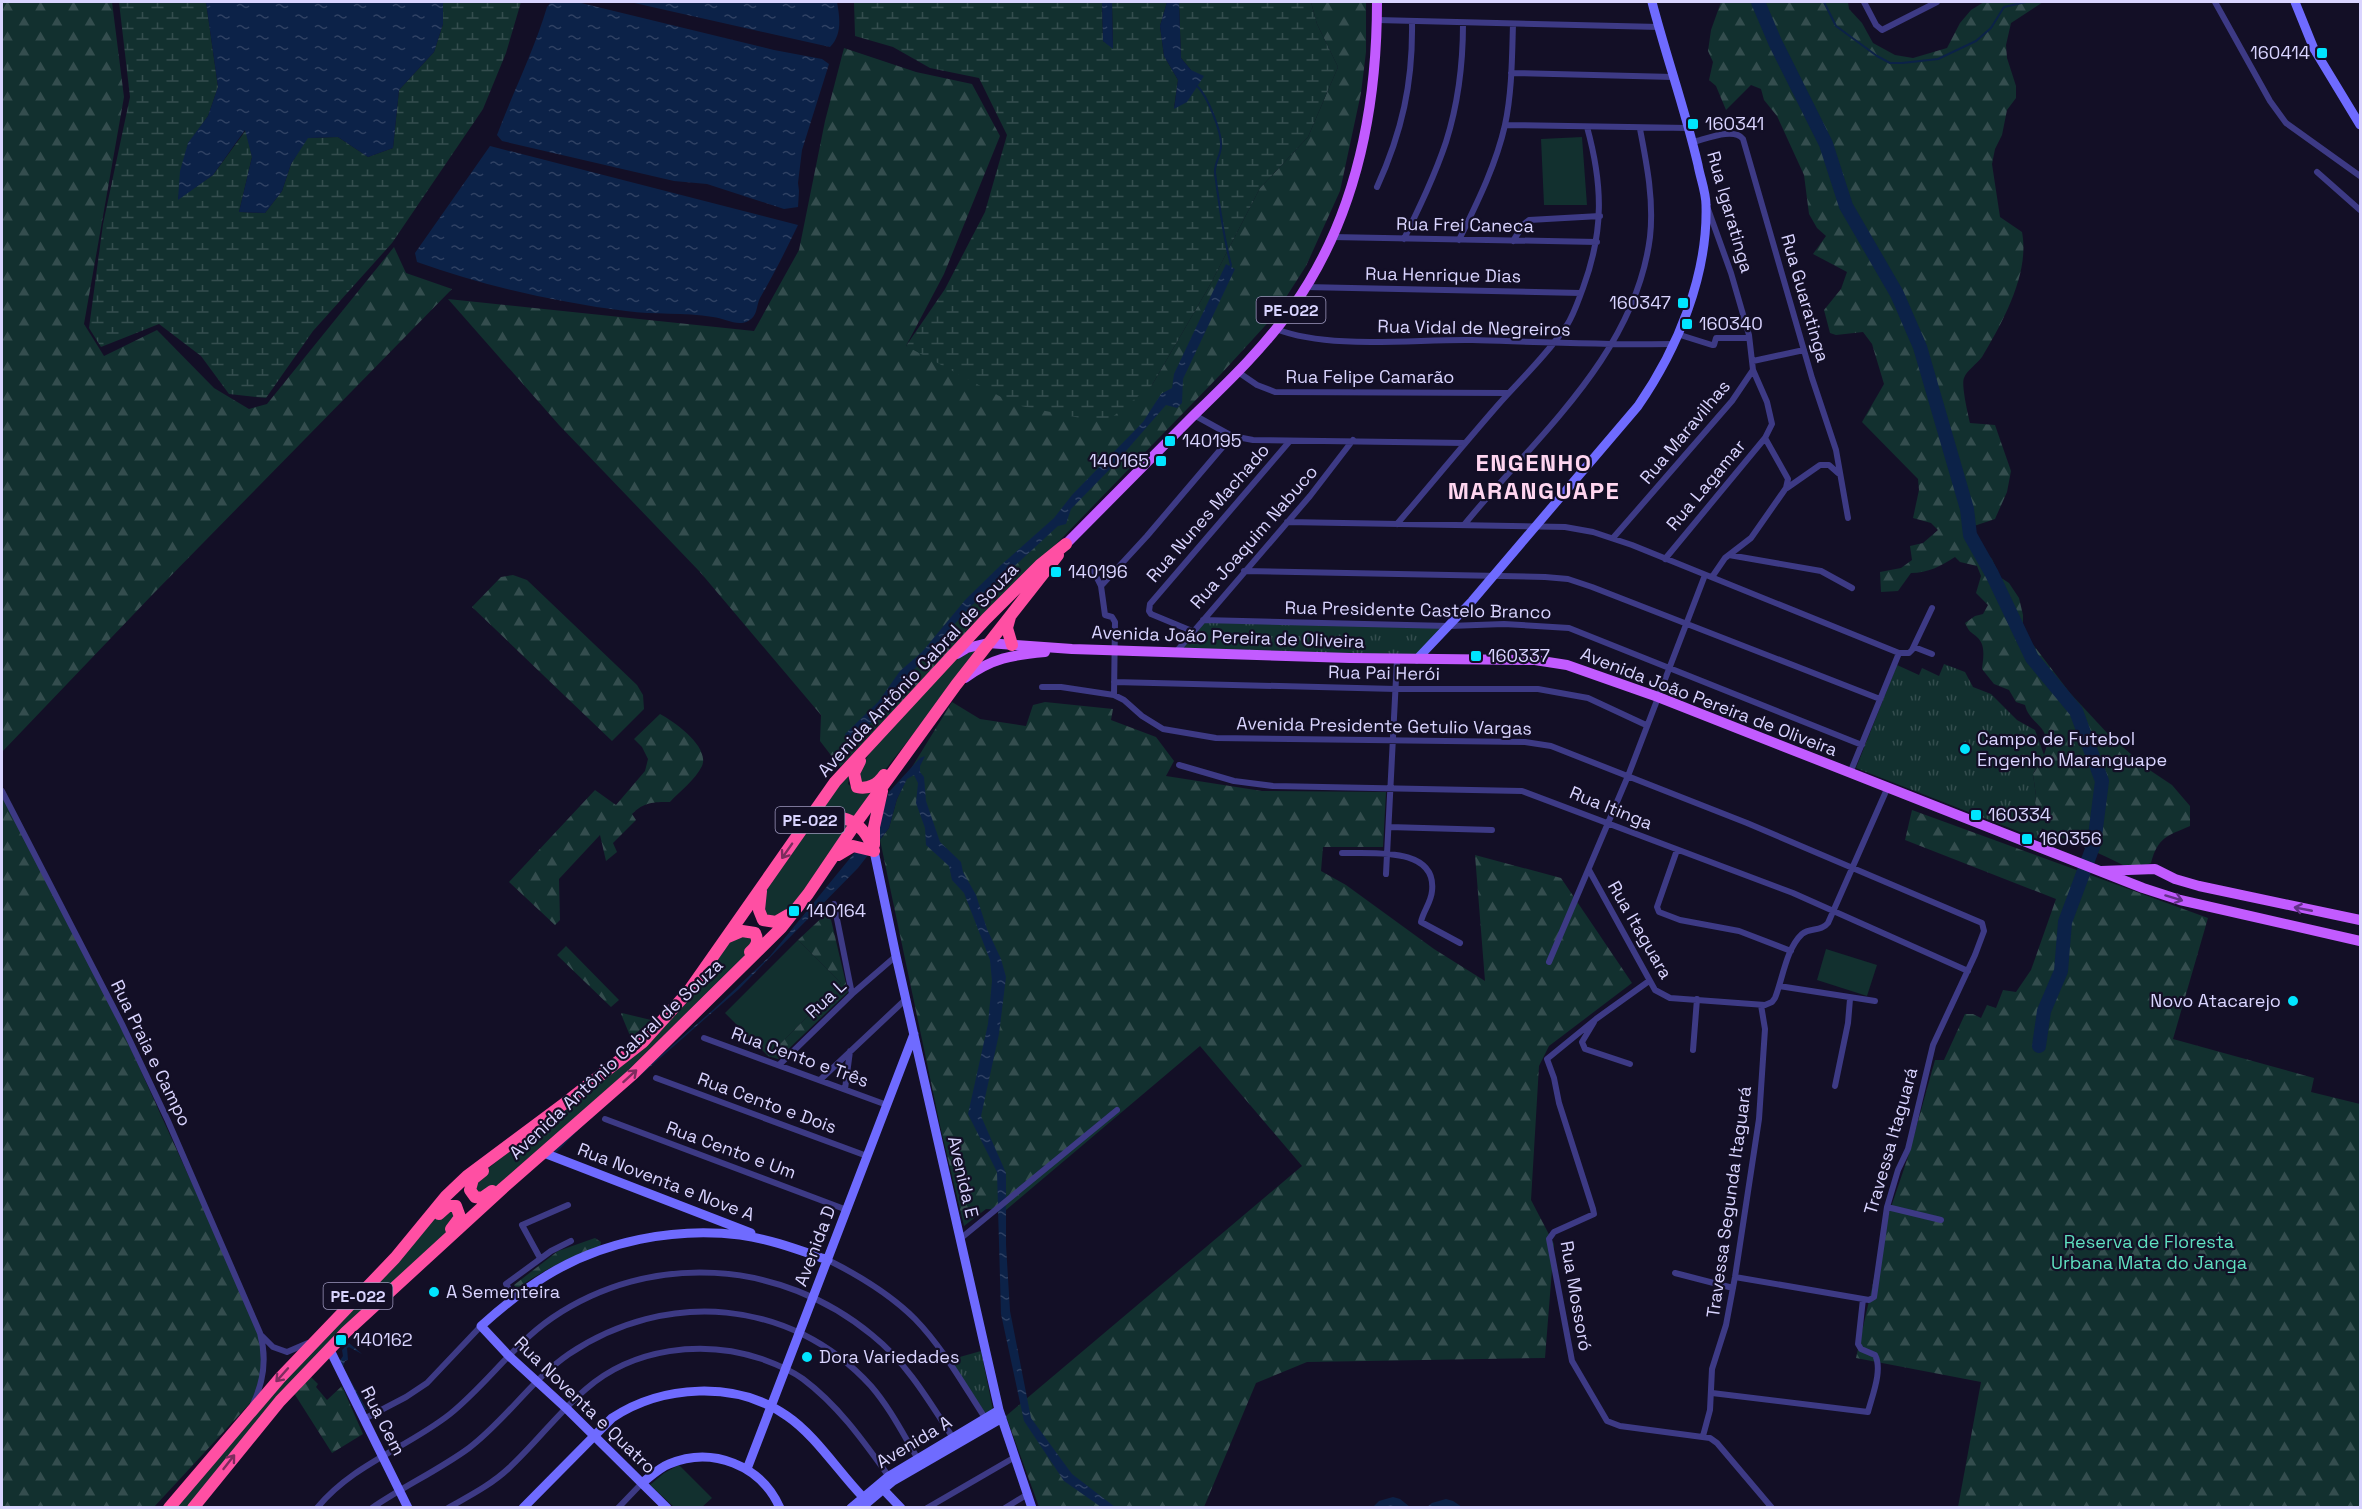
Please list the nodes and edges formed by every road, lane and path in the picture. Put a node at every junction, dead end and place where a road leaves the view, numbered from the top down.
1 (1377, 2) edge
2 (1652, 2) edge
3 (1864, 2) edge
4 (1937, 2) edge
5 (2215, 2) edge
6 (2295, 2) edge
7 (1377, 20) junction
8 (1412, 22) junction
9 (1463, 24) junction
10 (1513, 24) junction
11 (1659, 27) junction
12 (1511, 73) junction
13 (1673, 77) junction
14 (1505, 125) junction
15 (2361, 125) edge
16 (1587, 127) junction
17 (1688, 128) junction
18 (1640, 129) junction
19 (1693, 142) junction
20 (2317, 172) dead end
21 (2361, 176) edge
22 (1377, 187) dead end
23 (1706, 203) junction
24 (2361, 210) edge
25 (1600, 216) junction
26 (1332, 237) junction
27 (1404, 240) junction
28 (1459, 240) junction
29 (1513, 241) junction
30 (1597, 242) junction
31 (1305, 287) junction
32 (1581, 293) junction
33 (1276, 329) junction
34 (1677, 334) junction
35 (1749, 338) junction
36 (1553, 344) junction
37 (1673, 344) junction
38 (1611, 345) junction
39 (1804, 350) junction
40 (1753, 361) junction
41 (1753, 370) junction
42 (1238, 372) junction
43 (1508, 393) junction
44 (1194, 415) junction
45 (1770, 431) joint
46 (1232, 436) junction
47 (1765, 438) junction
48 (1353, 440) junction
49 (1289, 442) junction
50 (1465, 443) junction
51 (1839, 473) junction
52 (1786, 488) junction
53 (1848, 518) dead end
54 (1287, 522) junction
55 (1397, 524) junction
56 (1464, 525) junction
57 (1533, 526) junction
58 (1613, 538) junction
59 (1066, 544) junction
60 (1729, 555) junction
61 (1665, 559) junction
62 (1092, 567) dead end
63 (1244, 571) junction
64 (1709, 576) junction
65 (1491, 577) junction
66 (1101, 586) junction
67 (1852, 588) dead end
68 (1932, 608) dead end
69 (1012, 612) junction
70 (1203, 620) junction
71 (1686, 623) junction
72 (1449, 626) junction
73 (1192, 631) junction
74 (988, 644) junction
75 (1012, 645) junction
76 (1914, 647) junction
77 (1072, 649) junction
78 (1114, 650) junction
79 (1176, 652) junction
80 (1899, 653) junction
81 (1932, 654) dead end
82 (954, 656) junction
83 (1397, 659) junction
84 (1417, 659) junction
85 (1669, 669) junction
86 (1114, 682) junction
87 (956, 685) junction
88 (1042, 687) dead end
89 (1396, 689) junction
90 (1114, 695) junction
91 (1658, 697) junction
92 (1880, 699) junction
93 (937, 711) junction
94 (1646, 725) junction
95 (881, 731) junction
96 (1394, 740) junction
97 (1862, 745) junction
98 (1179, 765) dead end
99 (1850, 773) junction
100 (1628, 776) junction
101 (884, 784) junction
102 (1392, 788) junction
103 (1887, 789) junction
104 (2, 791) edge
105 (856, 823) junction
106 (1609, 823) junction
107 (1389, 826) junction
108 (804, 827) junction
109 (1492, 830) dead end
110 (871, 831) junction
111 (1677, 850) junction
112 (874, 851) junction
113 (1342, 853) dead end
114 (1387, 853) junction
115 (830, 861) junction
116 (1854, 868) junction
117 (2155, 869) junction
118 (1589, 870) junction
119 (2099, 871) junction
120 (1386, 874) dead end
121 (762, 887) junction
122 (2150, 890) junction
123 (834, 904) dead end
124 (798, 908) junction
125 (1834, 911) junction
126 (2361, 920) edge
127 (726, 938) junction
128 (2361, 941) edge
129 (1460, 943) dead end
130 (1791, 951) junction
131 (896, 956) junction
132 (1549, 962) dead end
133 (1968, 971) junction
134 (1649, 981) junction
135 (1779, 986) junction
136 (852, 994) junction
137 (906, 999) junction
138 (1697, 999) junction
139 (1850, 999) junction
140 (1875, 1001) dead end
141 (1761, 1005) junction
142 (689, 1019) junction
143 (1596, 1019) junction
144 (914, 1034) junction
145 (704, 1038) dead end
146 (1693, 1050) dead end
147 (850, 1051) junction
148 (1630, 1064) dead end
149 (779, 1065) junction
150 (656, 1078) dead end
151 (820, 1080) junction
152 (1835, 1086) dead end
153 (845, 1089) junction
154 (887, 1105) junction
155 (1117, 1110) dead end
156 (551, 1113) junction
157 (586, 1115) junction
158 (605, 1119) dead end
159 (544, 1153) junction
160 (867, 1156) junction
161 (568, 1205) dead end
162 (1887, 1207) junction
163 (847, 1209) junction
164 (1941, 1220) dead end
165 (960, 1239) junction
166 (571, 1241) dead end
167 (776, 1243) junction
168 (395, 1258) junction
169 (540, 1258) junction
170 (828, 1260) junction
171 (1675, 1273) dead end
172 (1735, 1277) junction
173 (1733, 1288) junction
174 (390, 1292) junction
175 (814, 1296) junction
176 (514, 1297) junction
177 (1863, 1299) junction
178 (481, 1326) junction
179 (800, 1332) junction
180 (260, 1333) junction
181 (320, 1336) junction
182 (329, 1348) junction
183 (507, 1355) junction
184 (786, 1369) junction
185 (537, 1381) junction
186 (1712, 1393) junction
187 (771, 1407) junction
188 (567, 1409) junction
189 (248, 1414) junction
190 (1000, 1414) junction
191 (364, 1419) junction
192 (987, 1422) junction
193 (594, 1436) junction
194 (1703, 1436) junction
195 (953, 1438) junction
196 (382, 1456) junction
197 (1015, 1457) junction
198 (918, 1459) junction
199 (747, 1469) junction
200 (891, 1479) junction
201 (642, 1483) junction
202 (880, 1486) junction
203 (399, 1489) junction
204 (1028, 1494) junction
205 (862, 1496) junction
206 (169, 1508) edge
207 (193, 1508) edge
208 (317, 1508) edge
209 (372, 1508) edge
210 (408, 1508) edge
211 (448, 1508) edge
212 (523, 1508) edge
213 (618, 1508) edge
214 (667, 1508) edge
215 (780, 1508) edge
216 (851, 1508) edge
217 (861, 1508) edge
218 (901, 1508) edge
219 (927, 1508) edge
220 (1005, 1508) edge
221 (1032, 1508) edge
222 (1772, 1508) edge

1 - 7 main road, Avenida Antônio Cabral de Souza / PE-022
2 - 11 street, Rua Igaratinga
3 - 4 street
5 - 21 street
6 - 15 street
7 - 8 street
7 - 26 main road, Avenida Antônio Cabral de Souza / PE-022
8 - 9 street
8 - 22 street
9 - 10 street
9 - 27 street
10 - 11 street
10 - 12 street
11 - 13 street, Rua Igaratinga
12 - 13 street
12 - 14 street
13 - 17 street, Rua Igaratinga
14 - 16 street
14 - 28 street
16 - 18 street
16 - 25 street
17 - 18 street
17 - 19 street, Rua Igaratinga
18 - 38 street
19 - 23 street, Rua Igaratinga
19 - 39 street, Rua Guaratinga
20 - 24 street
23 - 34 street
23 - 35 street, Rua Igaratinga
25 - 29 street
25 - 30 street
26 - 27 street, Rua Frei Caneca
26 - 31 main road, Avenida Antônio Cabral de Souza / PE-022
27 - 28 street, Rua Frei Caneca
28 - 29 street, Rua Frei Caneca
29 - 30 street, Rua Frei Caneca
30 - 32 street
31 - 32 street, Rua Henrique Dias
31 - 33 main road, Avenida Antônio Cabral de Souza / PE-022
32 - 36 street
33 - 36 street, Rua Vidal de Negreiros
33 - 42 main road, Avenida Antônio Cabral de Souza / PE-022
34 - 35 street
34 - 37 street
35 - 40 street, Rua Igaratinga
36 - 38 street, Rua Vidal de Negreiros
36 - 43 street
37 - 38 street, Rua Vidal de Negreiros
37 - 57 street
38 - 56 street
39 - 40 street
39 - 51 street, Rua Guaratinga
40 - 41 street, Rua Igaratinga
41 - 45 street, Rua Igaratinga
41 - 58 street, Rua Maravilhas
42 - 43 street, Rua Felipe Camarão
42 - 44 main road, Avenida Antônio Cabral de Souza / PE-022
43 - 50 street
44 - 46 street
44 - 59 main road, Avenida Antônio Cabral de Souza / PE-022
45 - 47 street, Rua Lagamar
46 - 49 street
46 - 66 street
47 - 52 street
47 - 61 street, Rua Lagamar
48 - 49 street
48 - 50 street
48 - 54 street, Rua Joaquim Nabuco
49 - 73 street, Rua Nunes Machado
50 - 55 street
51 - 52 street
51 - 53 street, Rua Guaratinga
52 - 60 street, Rua Itaguara
54 - 55 street
54 - 63 street, Rua Joaquim Nabuco
55 - 56 street
56 - 57 street
57 - 58 street
57 - 65 street
58 - 61 street
59 - 69 highway, Avenida Antônio Cabral de Souza / PE-022
59 - 82 highway, Avenida Antônio Cabral de Souza / PE-022
60 - 64 street, Rua Itaguara
60 - 67 street
61 - 64 street
62 - 66 street
63 - 65 street
63 - 70 street, Rua Joaquim Nabuco
64 - 71 street, Rua Itaguara
64 - 80 street
65 - 71 street
65 - 72 street
66 - 78 street
68 - 76 street
69 - 74 highway, Avenida Antônio Cabral de Souza / PE-022
69 - 75 highway
70 - 72 street, Rua Presidente Castelo Branco
70 - 73 street, Rua Joaquim Nabuco
71 - 85 street, Rua Itaguara
71 - 92 street
72 - 84 street
72 - 85 street, Rua Presidente Castelo Branco
73 - 79 street, Rua Joaquim Nabuco
74 - 75 main road, Avenida João Pereira de Oliveira
74 - 82 main road, Avenida João Pereira de Oliveira
74 - 87 highway, Avenida Antônio Cabral de Souza / PE-022
75 - 77 main road, Avenida João Pereira de Oliveira
76 - 80 street
76 - 81 street
77 - 78 main road, Avenida João Pereira de Oliveira
77 - 87 main road, Avenida João Pereira de Oliveira
78 - 79 main road, Avenida João Pereira de Oliveira
78 - 86 street
79 - 83 main road, Avenida João Pereira de Oliveira
80 - 92 street
82 - 95 highway, Avenida Antônio Cabral de Souza / PE-022
83 - 84 main road, Avenida João Pereira de Oliveira
83 - 89 street
84 - 91 main road, Avenida João Pereira de Oliveira
85 - 91 street, Rua Itaguara
85 - 97 street, Rua Presidente Castelo Branco
86 - 89 street, Rua Pai Herói
86 - 90 street
87 - 93 highway, Avenida Antônio Cabral de Souza / PE-022
88 - 90 street, Avenida Presidente Getulio Vargas
89 - 94 street, Rua Pai Herói
89 - 96 street
90 - 96 street, Avenida Presidente Getulio Vargas
91 - 94 street, Rua Itaguara
91 - 99 main road, Avenida João Pereira de Oliveira
92 - 97 street
93 - 95 highway
93 - 101 highway, Avenida Antônio Cabral de Souza / PE-022
94 - 100 street, Rua Itaguara
95 - 108 highway, Avenida Antônio Cabral de Souza / PE-022
96 - 100 street, Avenida Presidente Getulio Vargas
96 - 102 street
97 - 99 street
98 - 102 street, Rua Itinga
99 - 103 main road, Avenida João Pereira de Oliveira
100 - 106 street, Rua Itaguara
100 - 116 street, Avenida Presidente Getulio Vargas
101 - 105 highway, Avenida Antônio Cabral de Souza / PE-022
101 - 110 highway
102 - 106 street, Rua Itinga
102 - 107 street
103 - 116 street
103 - 119 main road, Avenida João Pereira de Oliveira
104 - 180 street, Rua Praia e Campo
105 - 108 highway
105 - 110 highway
105 - 115 highway, Avenida Antônio Cabral de Souza / PE-022
106 - 111 street, Rua Itinga
106 - 118 street, Rua Itaguara
107 - 109 street
107 - 114 street
108 -> 121 highway, Avenida Antônio Cabral de Souza / PE-022
110 - 112 highway
111 - 125 street, Rua Itinga
111 - 130 street
112 - 115 highway
112 - 131 street, Avenida E
113 - 114 street
114 - 120 street
114 - 129 street
115 - 124 highway, Avenida Antônio Cabral de Souza / PE-022
116 - 125 street
116 - 133 street, Avenida Presidente Getulio Vargas
117 - 119 main road, Avenida João Pereira de Oliveira
117 - 122 main road
126 -> 117 main road, Avenida João Pereira de Oliveira
118 - 132 street, Rua Itaguara
118 - 134 street, Rua Itaguara
119 - 122 main road, Avenida João Pereira de Oliveira
121 - 124 highway
121 - 127 highway, Avenida Antônio Cabral de Souza / PE-022
122 -> 128 main road, Avenida João Pereira de Oliveira
123 - 136 street
124 - 142 highway, Avenida Antônio Cabral de Souza / PE-022
125 - 130 street
125 - 133 street, Rua Itinga
127 - 142 highway
127 - 156 highway, Avenida Antônio Cabral de Souza / PE-022
130 - 135 street
131 - 136 street, Rua L
131 - 137 street, Avenida E
133 - 162 street, Travessa Itaguará
134 - 138 street, Rua Itaguara
134 - 143 street, Rua Mossoró
135 - 139 street
135 - 141 street
136 - 149 street, Rua L
137 - 144 street, Avenida E
137 - 147 street
138 - 141 street, Rua Itaguara
138 - 146 street
139 - 140 street
139 - 152 street
141 - 172 street, Travessa Segunda Itaguará
157 -> 142 highway, Avenida Antônio Cabral de Souza / PE-022
143 - 148 street
143 - 194 street, Rua Mossoró
144 - 154 street, Avenida D
144 - 165 street, Avenida E
145 - 149 street, Rua Cento e Três
147 - 151 street
147 - 153 street
149 - 151 street, Rua Cento e Três
150 - 160 street, Rua Cento e Dois
151 - 153 street, Rua Cento e Três
153 - 154 street, Rua Cento e Três
154 - 160 street, Avenida D
155 - 165 street
156 - 157 highway
156 - 168 highway, Avenida Antônio Cabral de Souza / PE-022
157 - 159 highway, Avenida Antônio Cabral de Souza / PE-022
158 - 163 street, Rua Cento e Um
159 - 167 street, Rua Noventa e Nove A
159 - 174 highway, Avenida Antônio Cabral de Souza / PE-022
160 - 163 street, Avenida D
161 - 169 street
162 - 164 street
162 - 177 street, Travessa Itaguará
163 - 170 street, Avenida D
165 - 190 street, Avenida E
166 - 169 street
167 - 170 street
167 - 176 street
168 - 174 highway
168 - 181 highway, Avenida Antônio Cabral de Souza / PE-022
169 - 176 street
170 - 175 street, Avenida D
170 - 192 street
171 - 173 street
172 - 173 street, Travessa Segunda Itaguará
172 - 177 street
173 - 186 street, Travessa Segunda Itaguará
174 - 182 highway, Avenida Antônio Cabral de Souza / PE-022
175 - 179 street, Avenida D
175 - 183 street
175 - 195 street
176 - 178 street
177 - 186 street, Travessa Itaguará
178 - 183 street, Rua Noventa e Quatro
178 - 191 street
179 - 184 street, Avenida D
179 - 185 street
179 - 198 street
180 - 181 street, Rua Praia e Campo
180 - 189 street, Rua Praia e Campo
181 -> 189 highway, Avenida Antônio Cabral de Souza / PE-022
182 - 191 street, Rua Cem
207 -> 182 highway, Avenida Antônio Cabral de Souza / PE-022
183 - 185 street, Rua Noventa e Quatro
183 - 196 street
184 - 187 street, Avenida D
184 - 188 street
184 - 200 street
185 - 188 street, Rua Noventa e Quatro
185 - 203 street
186 - 194 street, Travessa Segunda Itaguará
187 - 193 street
187 - 199 street, Avenida D
187 - 205 street
188 - 193 street, Rua Noventa e Quatro
188 - 211 street
189 - 206 highway, Avenida Antônio Cabral de Souza / PE-022
190 - 192 street, Avenida A
190 - 197 street, Avenida E
191 - 196 street, Rua Cem
192 - 195 street, Avenida A
192 - 200 street, Avenida A
193 - 201 street, Rua Noventa e Quatro
193 - 212 street
194 - 222 street, Rua Mossoró
195 - 198 street, Avenida A
196 - 203 street, Rua Cem
196 - 208 street
197 - 204 street, Avenida E
197 - 219 street
198 - 200 street, Avenida A
199 - 201 street
199 - 215 street
200 - 202 street, Avenida A
201 - 213 street
201 - 214 street, Rua Noventa e Quatro
202 - 205 street, Avenida A
202 - 217 street, Avenida A
202 - 218 street
203 - 209 street
203 - 210 street, Rua Cem
204 - 220 street
204 - 221 street, Avenida E
205 - 216 street, Avenida A

